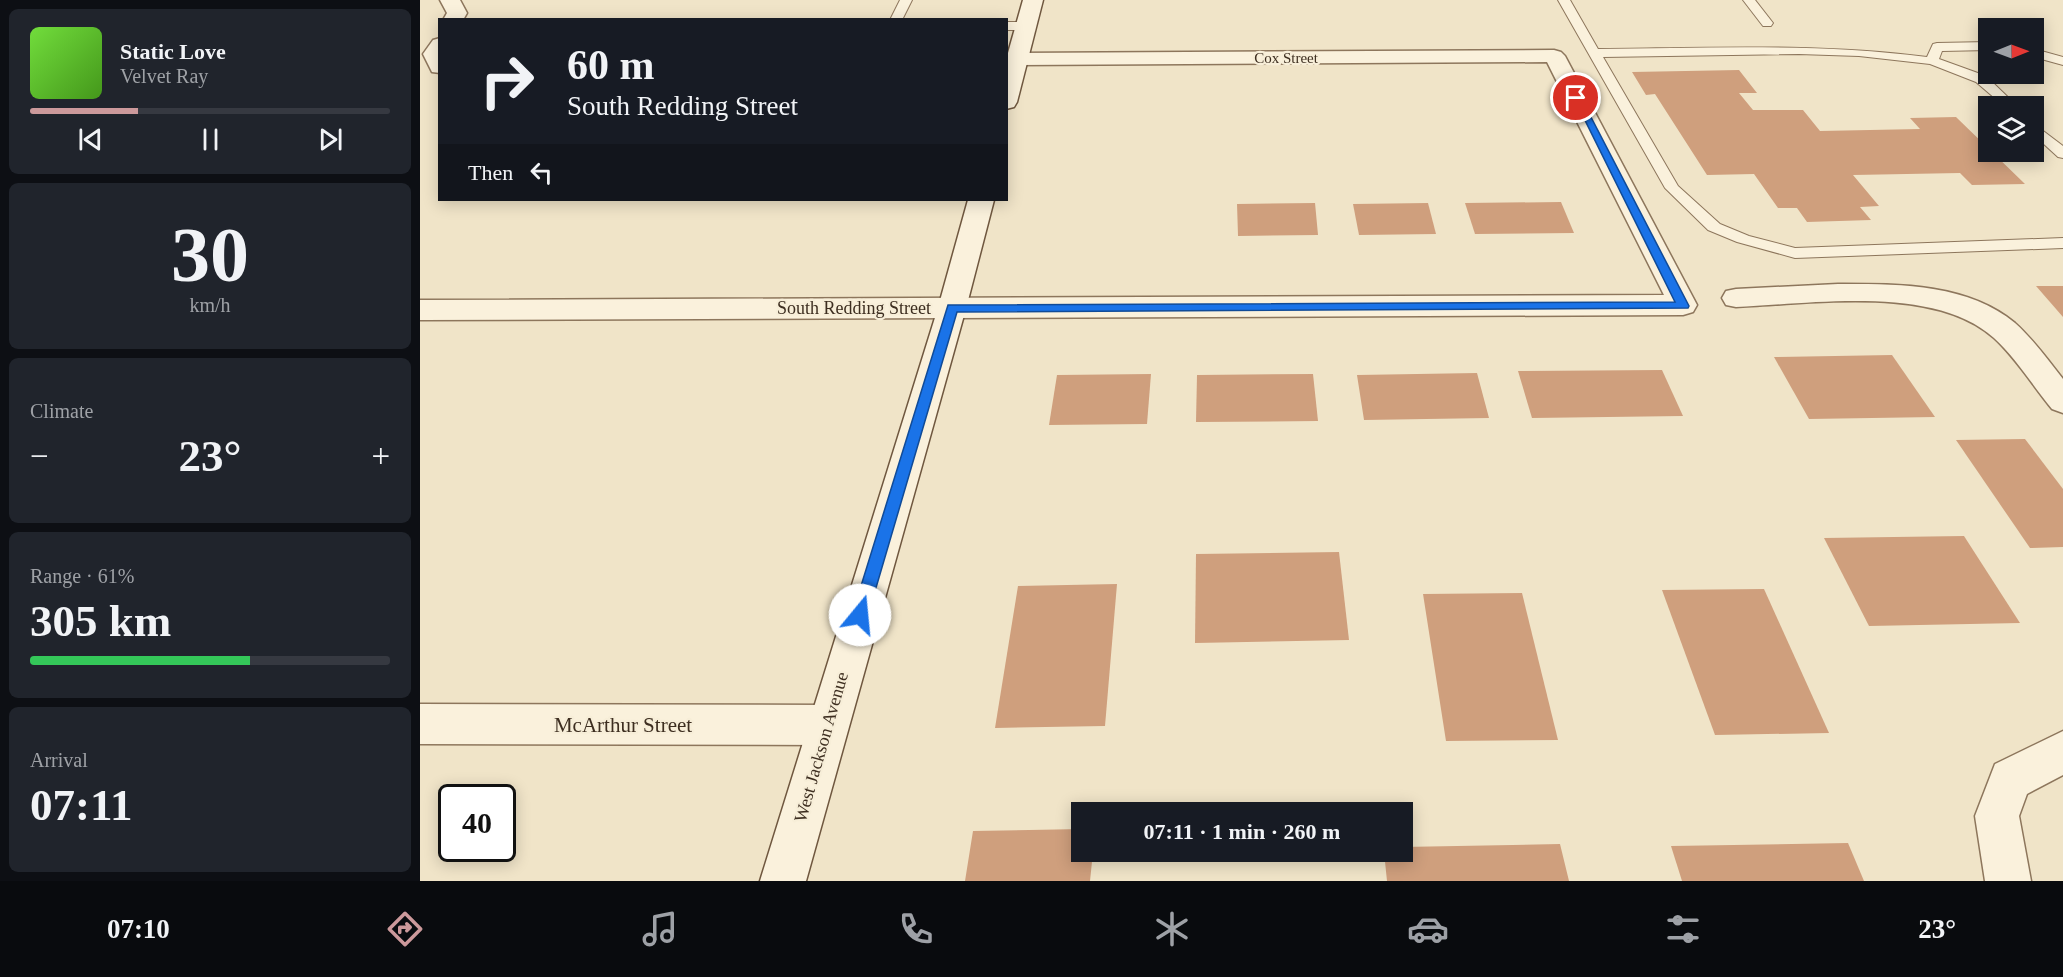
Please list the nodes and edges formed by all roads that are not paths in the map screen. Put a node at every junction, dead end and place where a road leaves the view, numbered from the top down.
1 (450, 0) edge
2 (906, 0) edge
3 (1033, 0) edge
4 (1564, 0) edge
5 (1749, 0) edge
6 (454, 18) edge
7 (897, 18) edge
8 (1767, 23) dead end
9 (1017, 26) edge
10 (1978, 46) edge
11 (438, 47) edge
12 (1594, 53) junction
13 (2044, 56) edge
14 (1018, 59) junction
15 (1932, 61) junction
16 (2063, 61) edge
17 (438, 63) edge
18 (1008, 95) edge
19 (2000, 96) edge
20 (2044, 137) edge
21 (2063, 154) edge
22 (981, 201) edge
23 (2063, 243) edge
24 (1736, 297) dead end
25 (1683, 306) joint
26 (952, 308) junction
27 (420, 310) edge
28 (2063, 400) edge
29 (420, 724) edge
30 (827, 725) junction
31 (2063, 752) edge
32 (783, 881) edge
33 (2008, 881) edge

1 - 6 street
2 - 7 lane
3 - 9 street
4 - 12 lane
5 - 8 lane
9 - 14 street
10 - 15 lane
11 - 17 street
12 - 15 lane
12 - 23 lane
13 - 16 lane
14 - 18 street
14 - 25 street, Cox Street
15 - 19 lane
20 - 21 lane
22 - 26 street, West Jackson Avenue
24 - 28 street
25 - 26 street, South Redding Street
26 - 27 street, South Redding Street
26 - 30 street, West Jackson Avenue
29 - 30 street, McArthur Street
30 - 32 street, West Jackson Avenue
31 - 33 street

